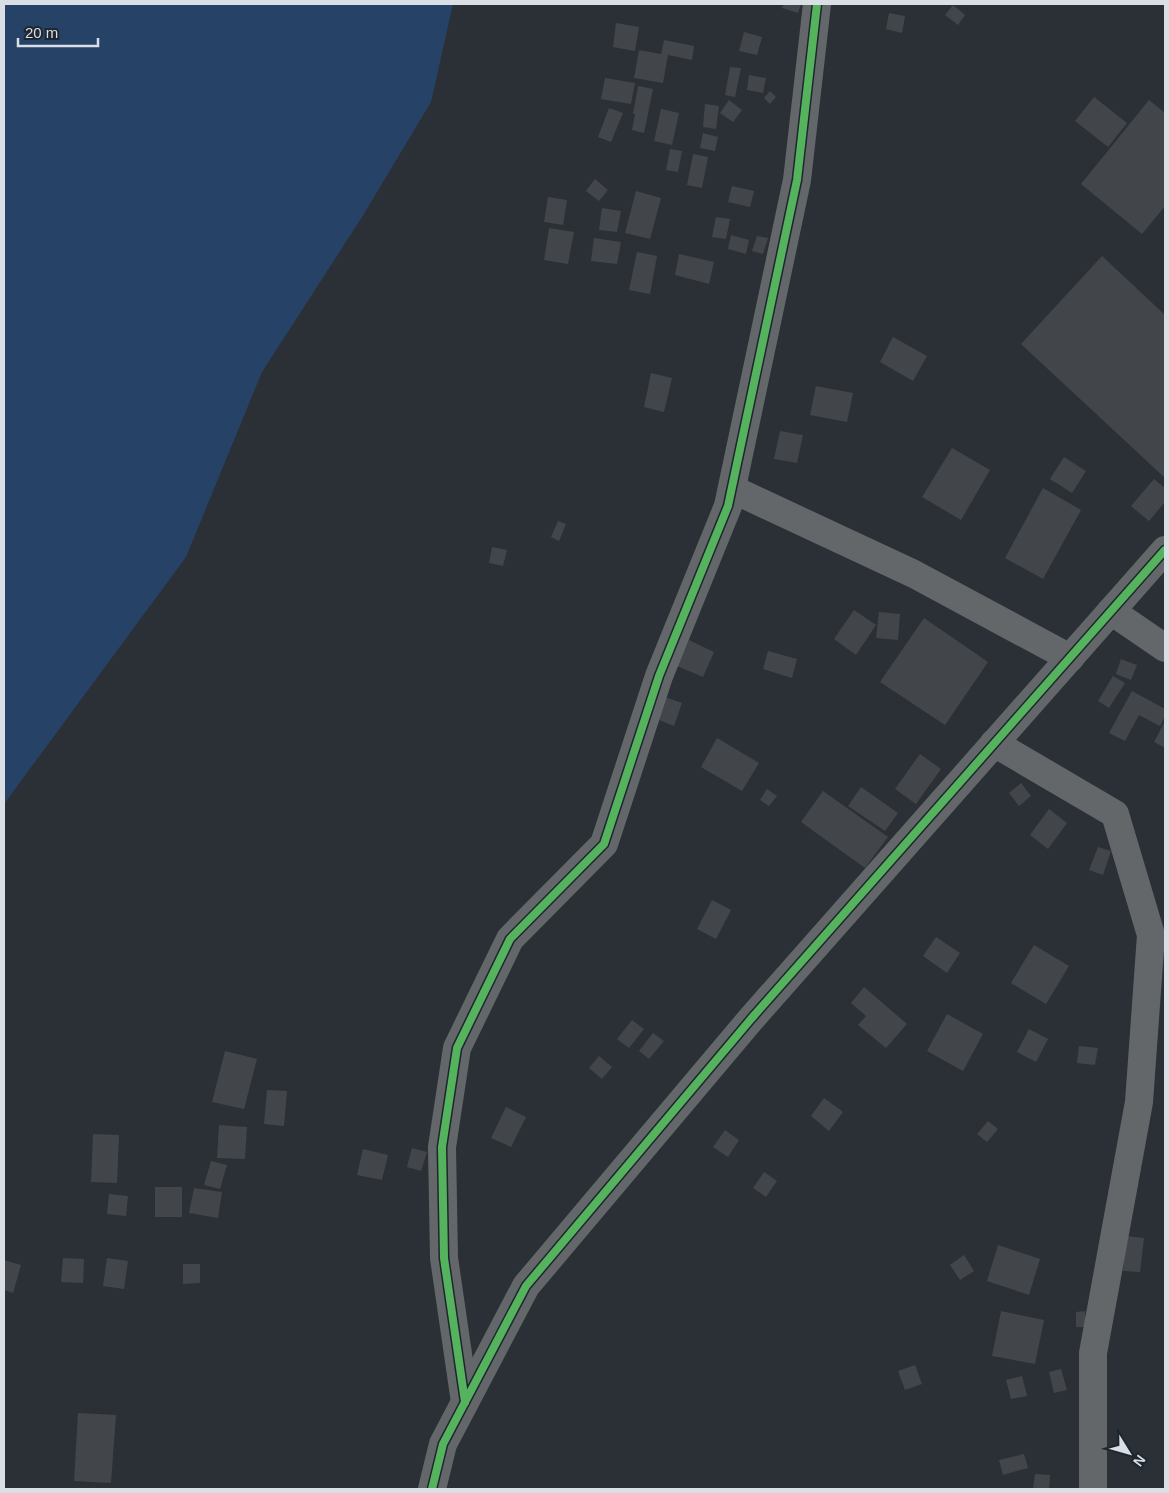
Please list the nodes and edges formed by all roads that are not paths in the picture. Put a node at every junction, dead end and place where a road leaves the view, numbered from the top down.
1 (817, 4) edge
2 (732, 489) junction
3 (1165, 550) edge
4 (1111, 611) junction
5 (1165, 648) edge
6 (1070, 658) junction
7 (994, 743) junction
8 (465, 1402) junction
9 (432, 1489) edge
10 (1093, 1489) edge

1 - 2 street
2 - 6 street
2 - 8 street
3 - 4 street
4 - 5 street
4 - 6 street
6 - 7 street
7 - 8 street
7 - 10 street
8 - 9 street

